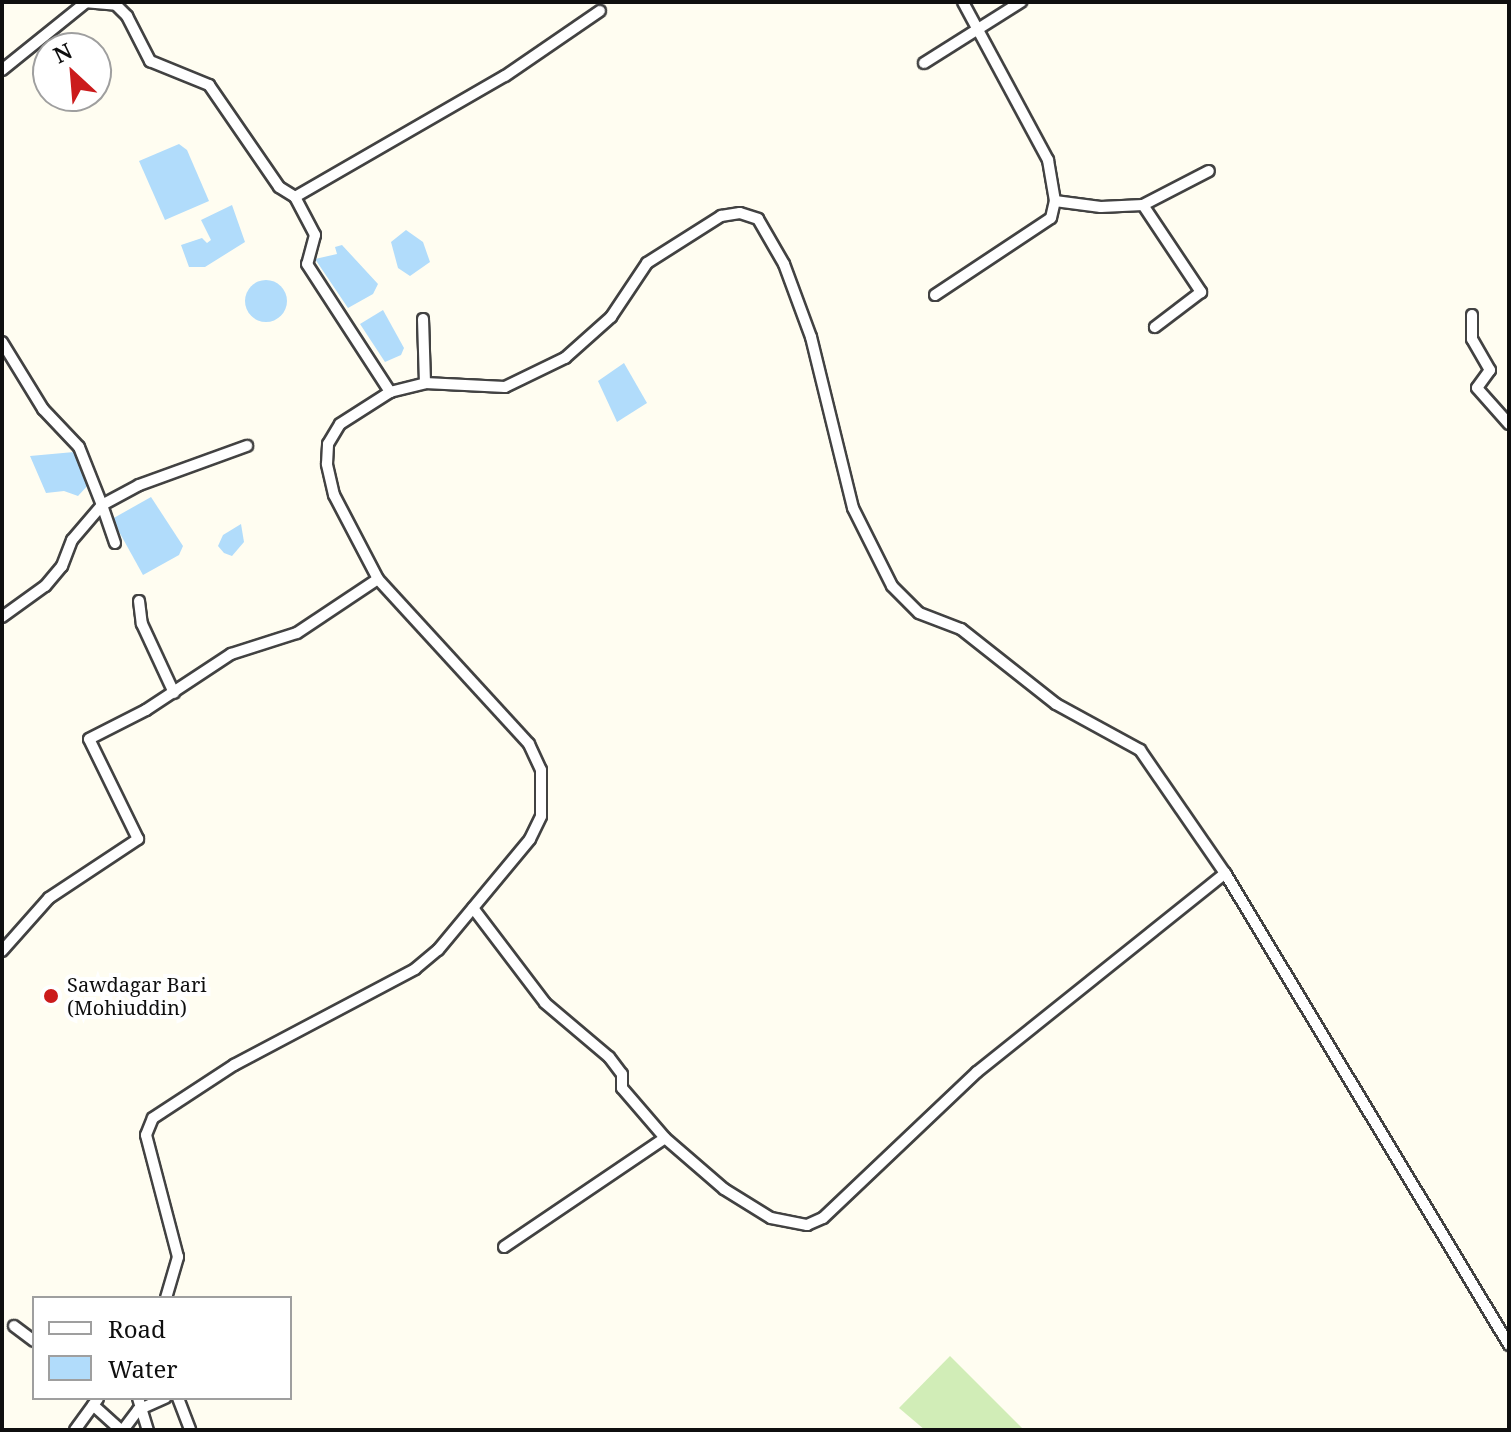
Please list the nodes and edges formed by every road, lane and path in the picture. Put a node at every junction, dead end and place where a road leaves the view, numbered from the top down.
1 (963, 2) edge
2 (1021, 2) edge
3 (85, 3) edge
4 (600, 11) dead end
5 (977, 28) junction
6 (924, 63) dead end
7 (2, 70) edge
8 (1209, 171) dead end
9 (295, 197) junction
10 (1055, 201) junction
11 (1143, 205) junction
12 (935, 295) dead end
13 (1472, 315) dead end
14 (423, 319) dead end
15 (1155, 327) dead end
16 (2, 342) edge
17 (425, 383) junction
18 (390, 392) junction
19 (1509, 424) edge
20 (247, 446) dead end
21 (102, 505) junction
22 (115, 543) dead end
23 (378, 579) junction
24 (139, 601) dead end
25 (2, 617) edge
26 (174, 693) junction
27 (1225, 873) junction
28 (473, 908) junction
29 (2, 951) edge
30 (665, 1138) junction
31 (504, 1247) dead end
32 (167, 1296) edge
33 (14, 1326) dead end
34 (32, 1340) edge
35 (1509, 1345) edge
36 (179, 1400) edge
37 (96, 1402) edge
38 (140, 1403) edge
39 (76, 1430) edge
40 (122, 1430) edge
41 (148, 1430) edge
42 (190, 1430) edge

1 - 5 street
2 - 5 street
3 - 7 street
3 - 9 street
4 - 9 street
5 - 6 street
5 - 10 street
8 - 11 street
9 - 18 street
10 - 11 street
10 - 12 street
11 - 15 street
13 - 19 street
14 - 17 street
16 - 21 street
17 - 18 street
17 - 27 street
18 - 23 street
20 - 21 street
21 - 22 street
21 - 25 street
23 - 26 street
23 - 28 street
24 - 26 street
26 - 29 street
27 - 30 street
27 - 35 street
28 - 30 street
28 - 32 street
30 - 31 street
33 - 34 street
36 - 42 street
37 - 39 street
37 - 40 street
38 - 40 street
38 - 41 street

